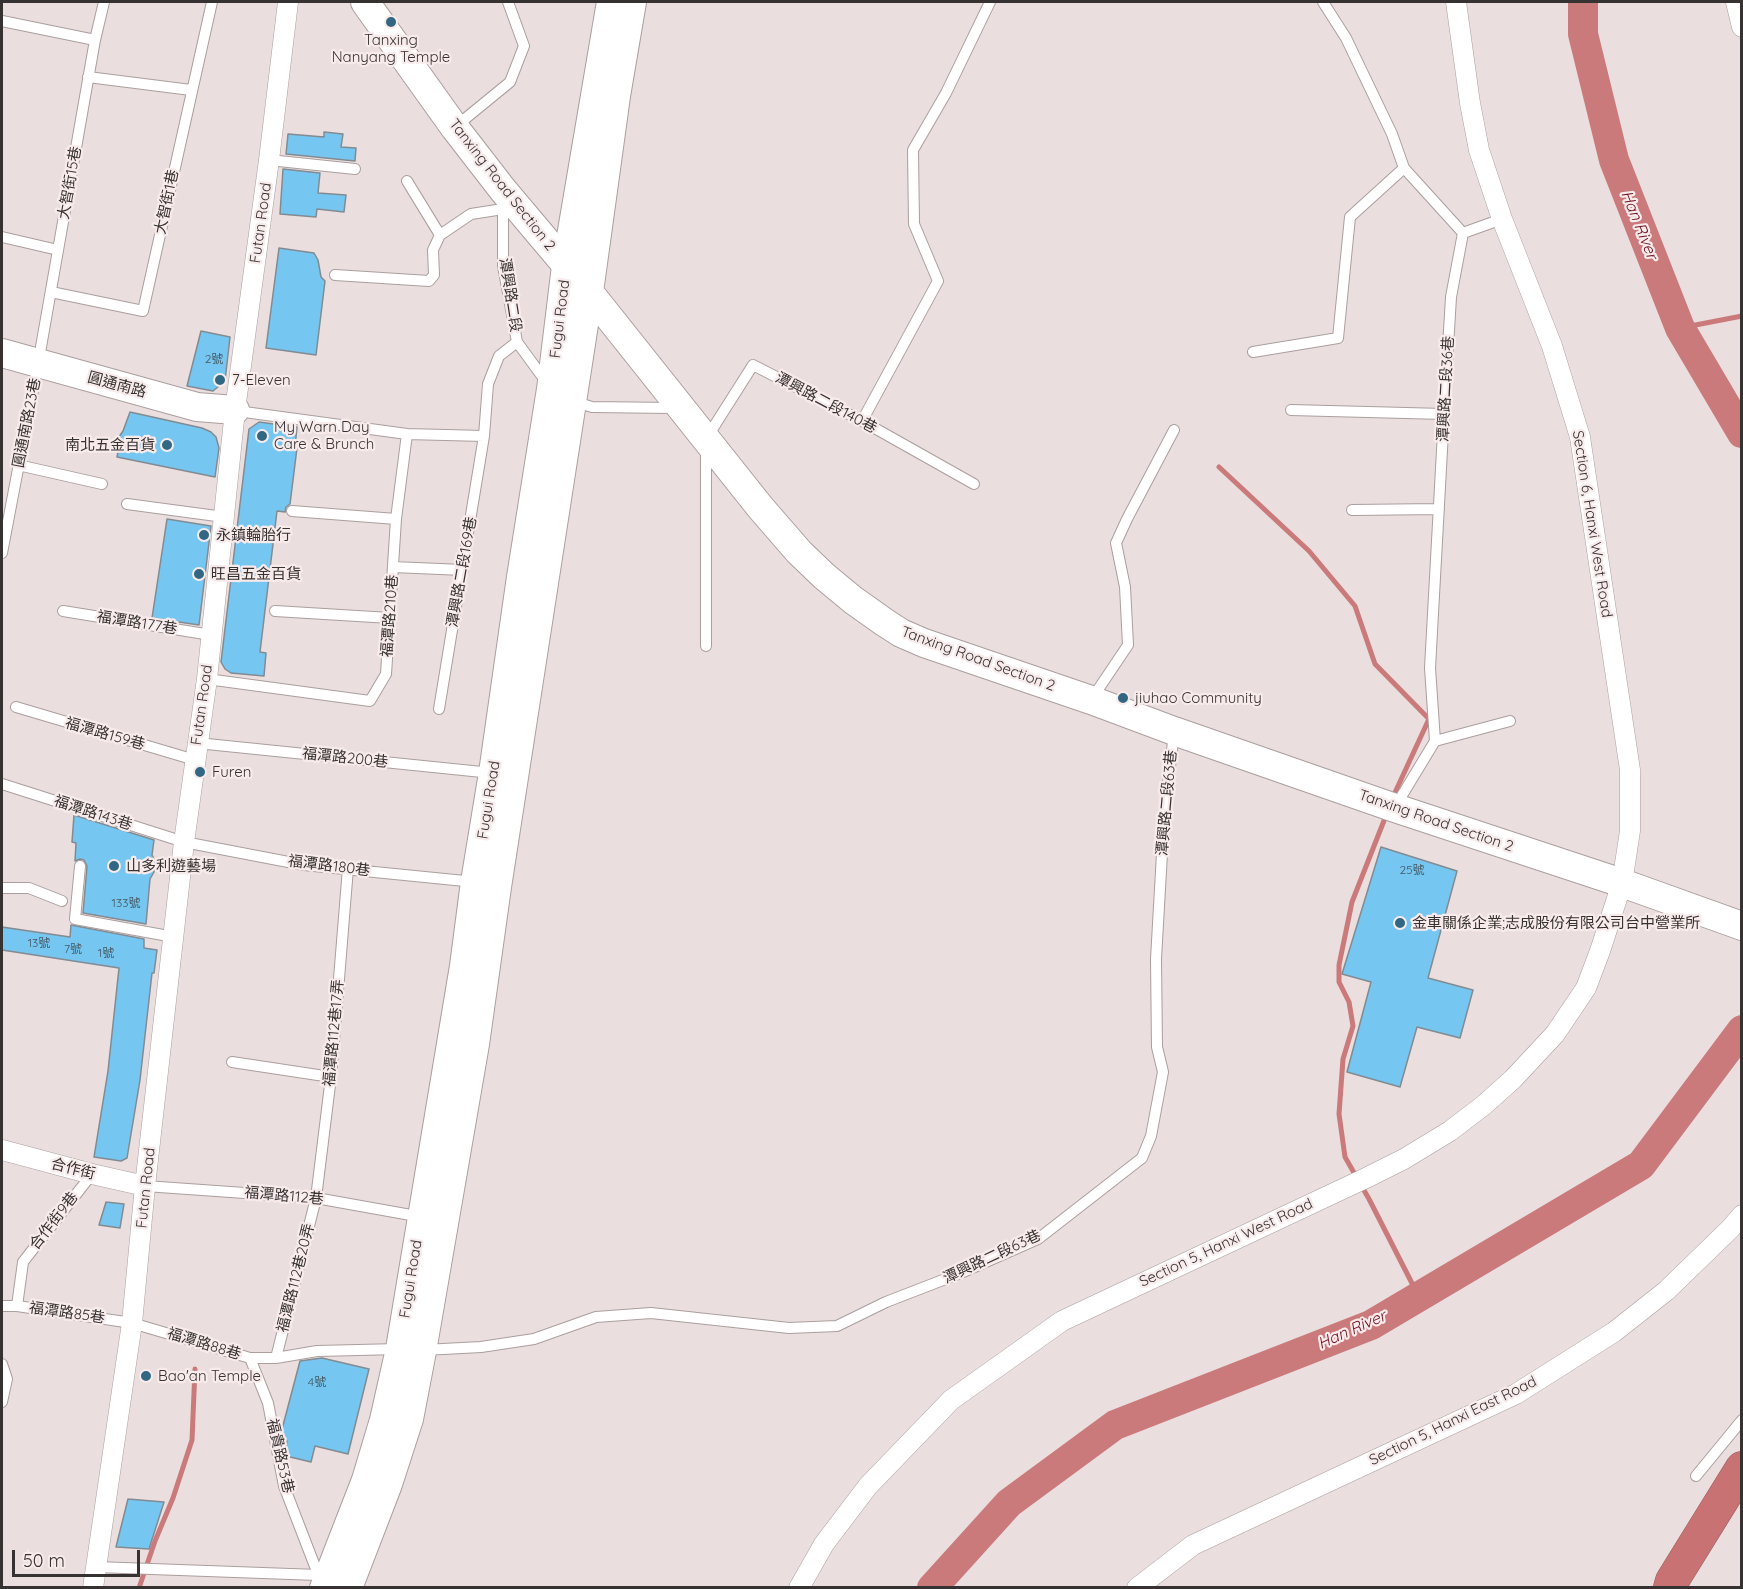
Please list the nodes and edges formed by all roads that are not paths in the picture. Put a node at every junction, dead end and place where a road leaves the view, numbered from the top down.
1 (104, 2) edge
2 (212, 2) edge
3 (288, 2) edge
4 (365, 2) edge
5 (508, 2) edge
6 (611, 2) edge
7 (632, 2) edge
8 (990, 2) edge
9 (1323, 2) edge
10 (1456, 2) edge
11 (1736, 2) edge
12 (2, 21) edge
13 (1742, 27) edge
14 (95, 40) junction
15 (88, 77) junction
16 (191, 90) junction
17 (455, 128) junction
18 (269, 160) junction
19 (1404, 168) junction
20 (355, 169) dead end
21 (407, 181) dead end
22 (503, 200) junction
23 (1502, 219) junction
24 (1463, 233) junction
25 (440, 235) junction
26 (2, 237) edge
27 (58, 250) junction
28 (566, 266) junction
29 (335, 275) dead end
30 (51, 292) junction
31 (589, 292) junction
32 (517, 342) junction
33 (1253, 352) dead end
34 (2, 353) edge
35 (38, 364) junction
36 (561, 395) junction
37 (235, 410) junction
38 (1291, 410) dead end
39 (684, 413) junction
40 (1444, 414) junction
41 (862, 421) junction
42 (1174, 430) dead end
43 (407, 434) junction
44 (484, 436) junction
45 (706, 439) junction
46 (18, 465) junction
47 (102, 484) dead end
48 (974, 484) dead end
49 (127, 504) dead end
50 (1439, 509) junction
51 (1352, 510) dead end
52 (292, 511) dead end
53 (224, 517) junction
54 (396, 519) junction
55 (2, 553) edge
56 (393, 567) junction
57 (463, 570) junction
58 (63, 611) dead end
59 (275, 611) dead end
60 (390, 618) junction
61 (211, 634) junction
62 (706, 646) dead end
63 (207, 680) junction
64 (1091, 700) junction
65 (16, 707) dead end
66 (438, 709) dead end
67 (1510, 721) dead end
68 (1174, 731) junction
69 (1435, 741) junction
70 (196, 752) junction
71 (493, 773) junction
72 (2, 784) edge
73 (1395, 807) junction
74 (184, 842) junction
75 (80, 866) dead end
76 (348, 868) junction
77 (475, 882) junction
78 (1629, 885) junction
79 (2, 888) edge
80 (62, 901) dead end
81 (1742, 926) edge
82 (174, 937) junction
83 (232, 1062) dead end
84 (331, 1077) junction
85 (2, 1150) edge
86 (92, 1174) junction
87 (145, 1186) junction
88 (316, 1198) junction
89 (1742, 1215) edge
90 (422, 1217) junction
91 (2, 1306) edge
92 (17, 1306) junction
93 (132, 1323) junction
94 (411, 1350) junction
95 (250, 1358) junction
96 (276, 1358) junction
97 (2, 1364) edge
98 (2, 1402) edge
99 (1742, 1420) edge
100 (1742, 1468) edge
101 (1696, 1476) dead end
102 (96, 1567) junction
103 (322, 1583) edge
104 (93, 1587) edge
105 (348, 1587) edge
106 (799, 1587) edge
107 (1137, 1587) edge
108 (1670, 1587) edge

1 - 14 lane, 大智街15巷
2 - 16 lane, 大智街1巷
3 - 18 street, Futan Road
4 - 17 street, Tanxing Road Section 2
5 - 17 lane
6 - 28 street, Fugui Road
7 - 31 street, Fugui Road
8 - 41 lane
9 - 19 lane
10 - 23 street, Section 6, Hanxi West Road
11 - 13 street
12 - 14 lane
14 - 15 lane, 大智街15巷
15 - 16 lane
15 - 27 lane, 大智街15巷
16 - 30 lane, 大智街1巷
17 - 22 street, Tanxing Road Section 2
18 - 20 lane
18 - 37 street, Futan Road
19 - 24 lane
19 - 33 lane
21 - 25 lane
22 - 25 lane
22 - 28 street, Tanxing Road Section 2
22 - 32 lane, 潭興路二段
23 - 24 lane
23 - 78 street, Section 6, Hanxi West Road
24 - 40 lane, 潭興路二段36巷
25 - 29 lane
26 - 27 lane
27 - 30 lane, 大智街15巷
28 - 31 street, Tanxing Road Section 2
28 - 36 street, Fugui Road
30 - 35 lane, 大智街15巷
31 - 36 street, Fugui Road
31 - 39 street, Tanxing Road Section 2
32 - 36 lane, 潭興路二段
32 - 44 lane, 潭興路二段169巷
34 - 35 street, 圓通南路
35 - 37 street, 圓通南路
35 - 46 lane, 圓通南路23巷
36 - 39 lane
36 - 71 street, Fugui Road
36 - 94 street, Fugui Road
37 - 43 lane
37 - 53 street, Futan Road
38 - 40 lane
39 - 45 street, Tanxing Road Section 2
40 - 50 lane, 潭興路二段36巷
41 - 45 lane, 潭興路二段140巷
41 - 48 lane, 潭興路二段140巷
42 - 64 lane
43 - 44 lane
43 - 54 lane, 福潭路210巷
44 - 57 lane, 潭興路二段169巷
45 - 62 lane
45 - 64 street, Tanxing Road Section 2
46 - 47 lane
46 - 55 lane, 圓通南路23巷
49 - 53 lane
50 - 51 lane
50 - 69 lane, 潭興路二段36巷
52 - 54 lane
53 - 61 street, Futan Road
54 - 56 lane, 福潭路210巷
56 - 57 lane
56 - 60 lane, 福潭路210巷
57 - 66 lane, 潭興路二段169巷
58 - 61 lane, 福潭路177巷
59 - 60 lane
60 - 63 lane, 福潭路210巷
61 - 63 street, Futan Road
63 - 70 street, Futan Road
64 - 68 street, Tanxing Road Section 2
65 - 70 lane, 福潭路159巷
67 - 69 lane
68 - 73 street, Tanxing Road Section 2
68 - 94 lane, 潭興路二段63巷
69 - 73 lane
70 - 71 lane, 福潭路200巷
70 - 74 street, Futan Road
71 - 77 street, Fugui Road
72 - 74 lane, 福潭路143巷
73 - 78 street, Tanxing Road Section 2
74 - 76 lane, 福潭路180巷
74 - 82 street, Futan Road
75 - 82 lane
76 - 77 lane, 福潭路180巷
76 - 84 lane, 福潭路112巷17弄
77 - 90 street, Fugui Road
78 - 81 street, Tanxing Road Section 2
78 - 106 street, Section 5, Hanxi West Road
79 - 80 lane
82 - 87 street, Futan Road
83 - 84 lane
84 - 88 lane, 福潭路112巷17弄
85 - 86 street, 合作街
86 - 87 street, 合作街
86 - 92 lane, 合作街9巷
87 - 88 lane, 福潭路112巷
87 - 93 street, Futan Road
88 - 90 lane, 福潭路112巷
88 - 96 lane, 福潭路112巷20弄
89 - 107 street, Section 5, Hanxi East Road
90 - 94 street, Fugui Road
91 - 92 lane, 福潭路85巷
92 - 93 lane, 福潭路85巷
93 - 95 lane, 福潭路88巷
93 - 102 street, Futan Road
94 - 96 lane, 潭興路二段63巷
94 - 103 street, Fugui Road
94 - 105 street, Fugui Road
95 - 96 lane, 福潭路88巷
95 - 103 lane, 福貴路53巷
97 - 98 lane
99 - 101 lane
100 - 108 highway
102 - 103 lane
102 - 104 street, Futan Road

